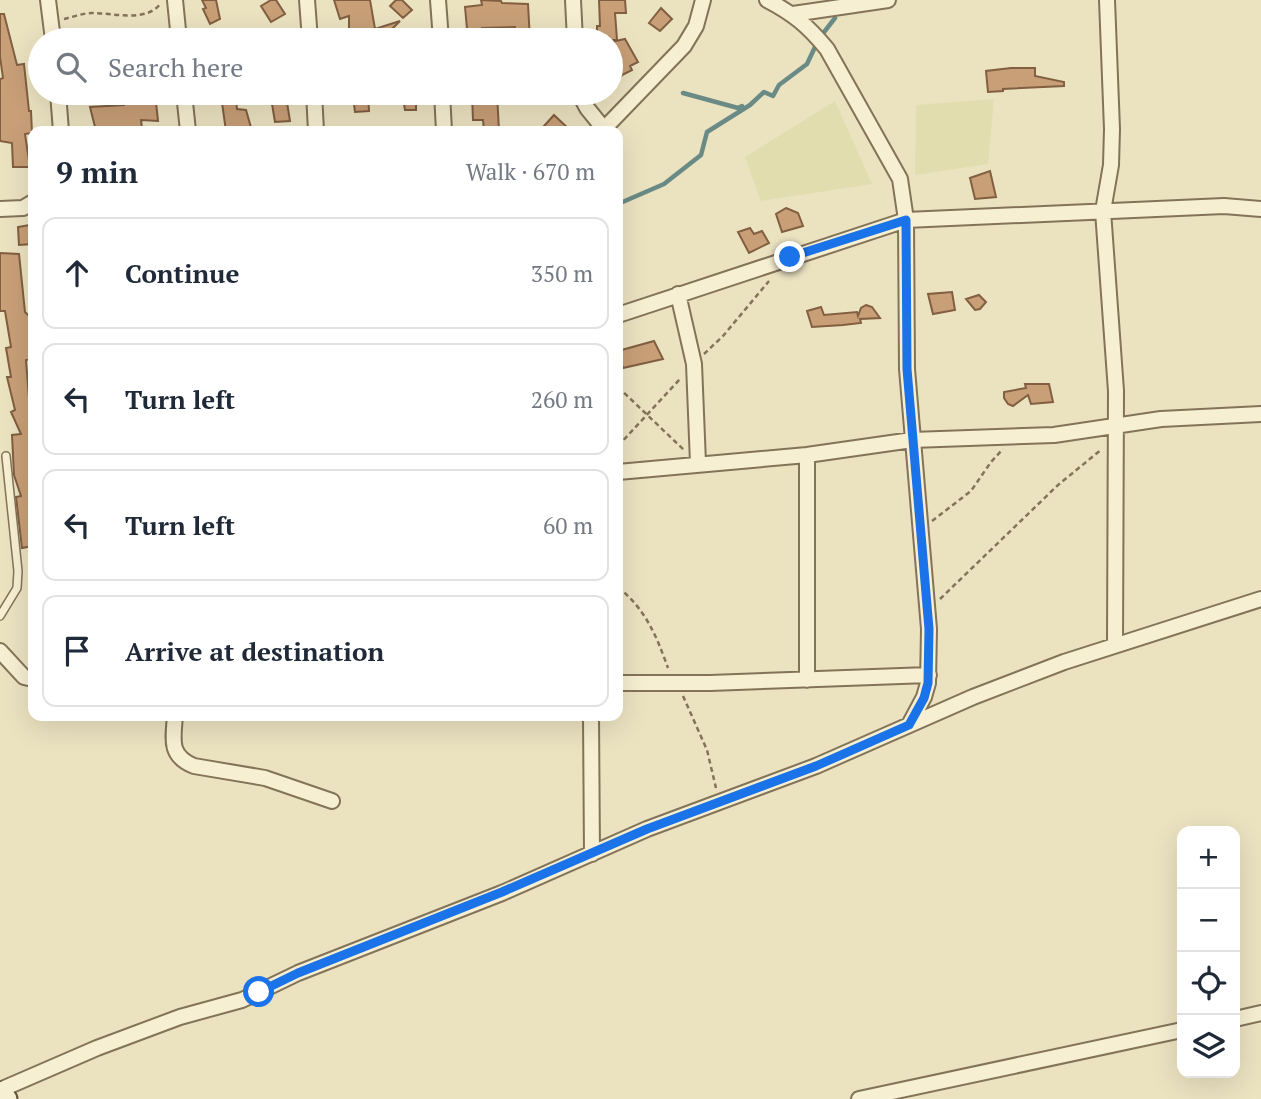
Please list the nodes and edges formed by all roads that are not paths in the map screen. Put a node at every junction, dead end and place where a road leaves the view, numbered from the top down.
1 (48, 0) edge
2 (175, 0) edge
3 (307, 0) edge
4 (438, 0) edge
5 (573, 0) edge
6 (703, 0) edge
7 (767, 0) edge
8 (888, 0) edge
9 (1107, 0) edge
10 (793, 14) junction
11 (52, 28) edge
12 (178, 28) edge
13 (309, 28) edge
14 (440, 28) edge
15 (574, 28) edge
16 (59, 105) edge
17 (185, 105) edge
18 (315, 105) edge
19 (443, 105) edge
20 (585, 105) edge
21 (61, 126) edge
22 (187, 126) edge
23 (316, 126) edge
24 (444, 126) edge
25 (600, 126) edge
26 (607, 126) edge
27 (28, 205) edge
28 (0, 209) edge
29 (1261, 209) edge
30 (1103, 211) junction
31 (906, 220) junction
32 (678, 294) junction
33 (623, 313) edge
34 (1261, 414) edge
35 (1116, 431) junction
36 (912, 440) junction
37 (807, 455) junction
38 (6, 456) dead end
39 (698, 463) junction
40 (623, 471) edge
41 (1261, 599) edge
42 (0, 616) edge
43 (1115, 645) junction
44 (0, 651) edge
45 (929, 675) junction
46 (28, 678) edge
47 (807, 680) junction
48 (623, 683) edge
49 (175, 721) edge
50 (591, 721) edge
51 (909, 725) junction
52 (332, 801) dead end
53 (592, 854) junction
54 (1261, 1013) edge
55 (1240, 1017) edge
56 (1177, 1031) edge
57 (0, 1091) edge
58 (8, 1099) edge
59 (859, 1099) edge

1 - 11 street
2 - 12 street
3 - 13 street
4 - 14 street
5 - 15 street
6 - 26 street
7 - 10 street
8 - 10 street
9 - 30 street
10 - 31 street
16 - 21 street
17 - 22 street
18 - 23 street
19 - 24 street
20 - 25 street
27 - 28 street
29 - 30 street
30 - 31 street
30 - 35 street
31 - 32 street
31 - 36 street
32 - 33 street
32 - 39 street
34 - 35 street
35 - 36 street
35 - 43 street
36 - 37 street
36 - 45 street
37 - 39 street
37 - 47 street
38 - 42 lane
39 - 40 street
41 - 43 street
43 - 51 street
44 - 46 street
45 - 47 street
45 - 51 street
47 - 48 street
49 - 52 street
50 - 53 street
51 - 53 street
53 - 57 street
54 - 55 street
56 - 59 street
57 - 58 street

